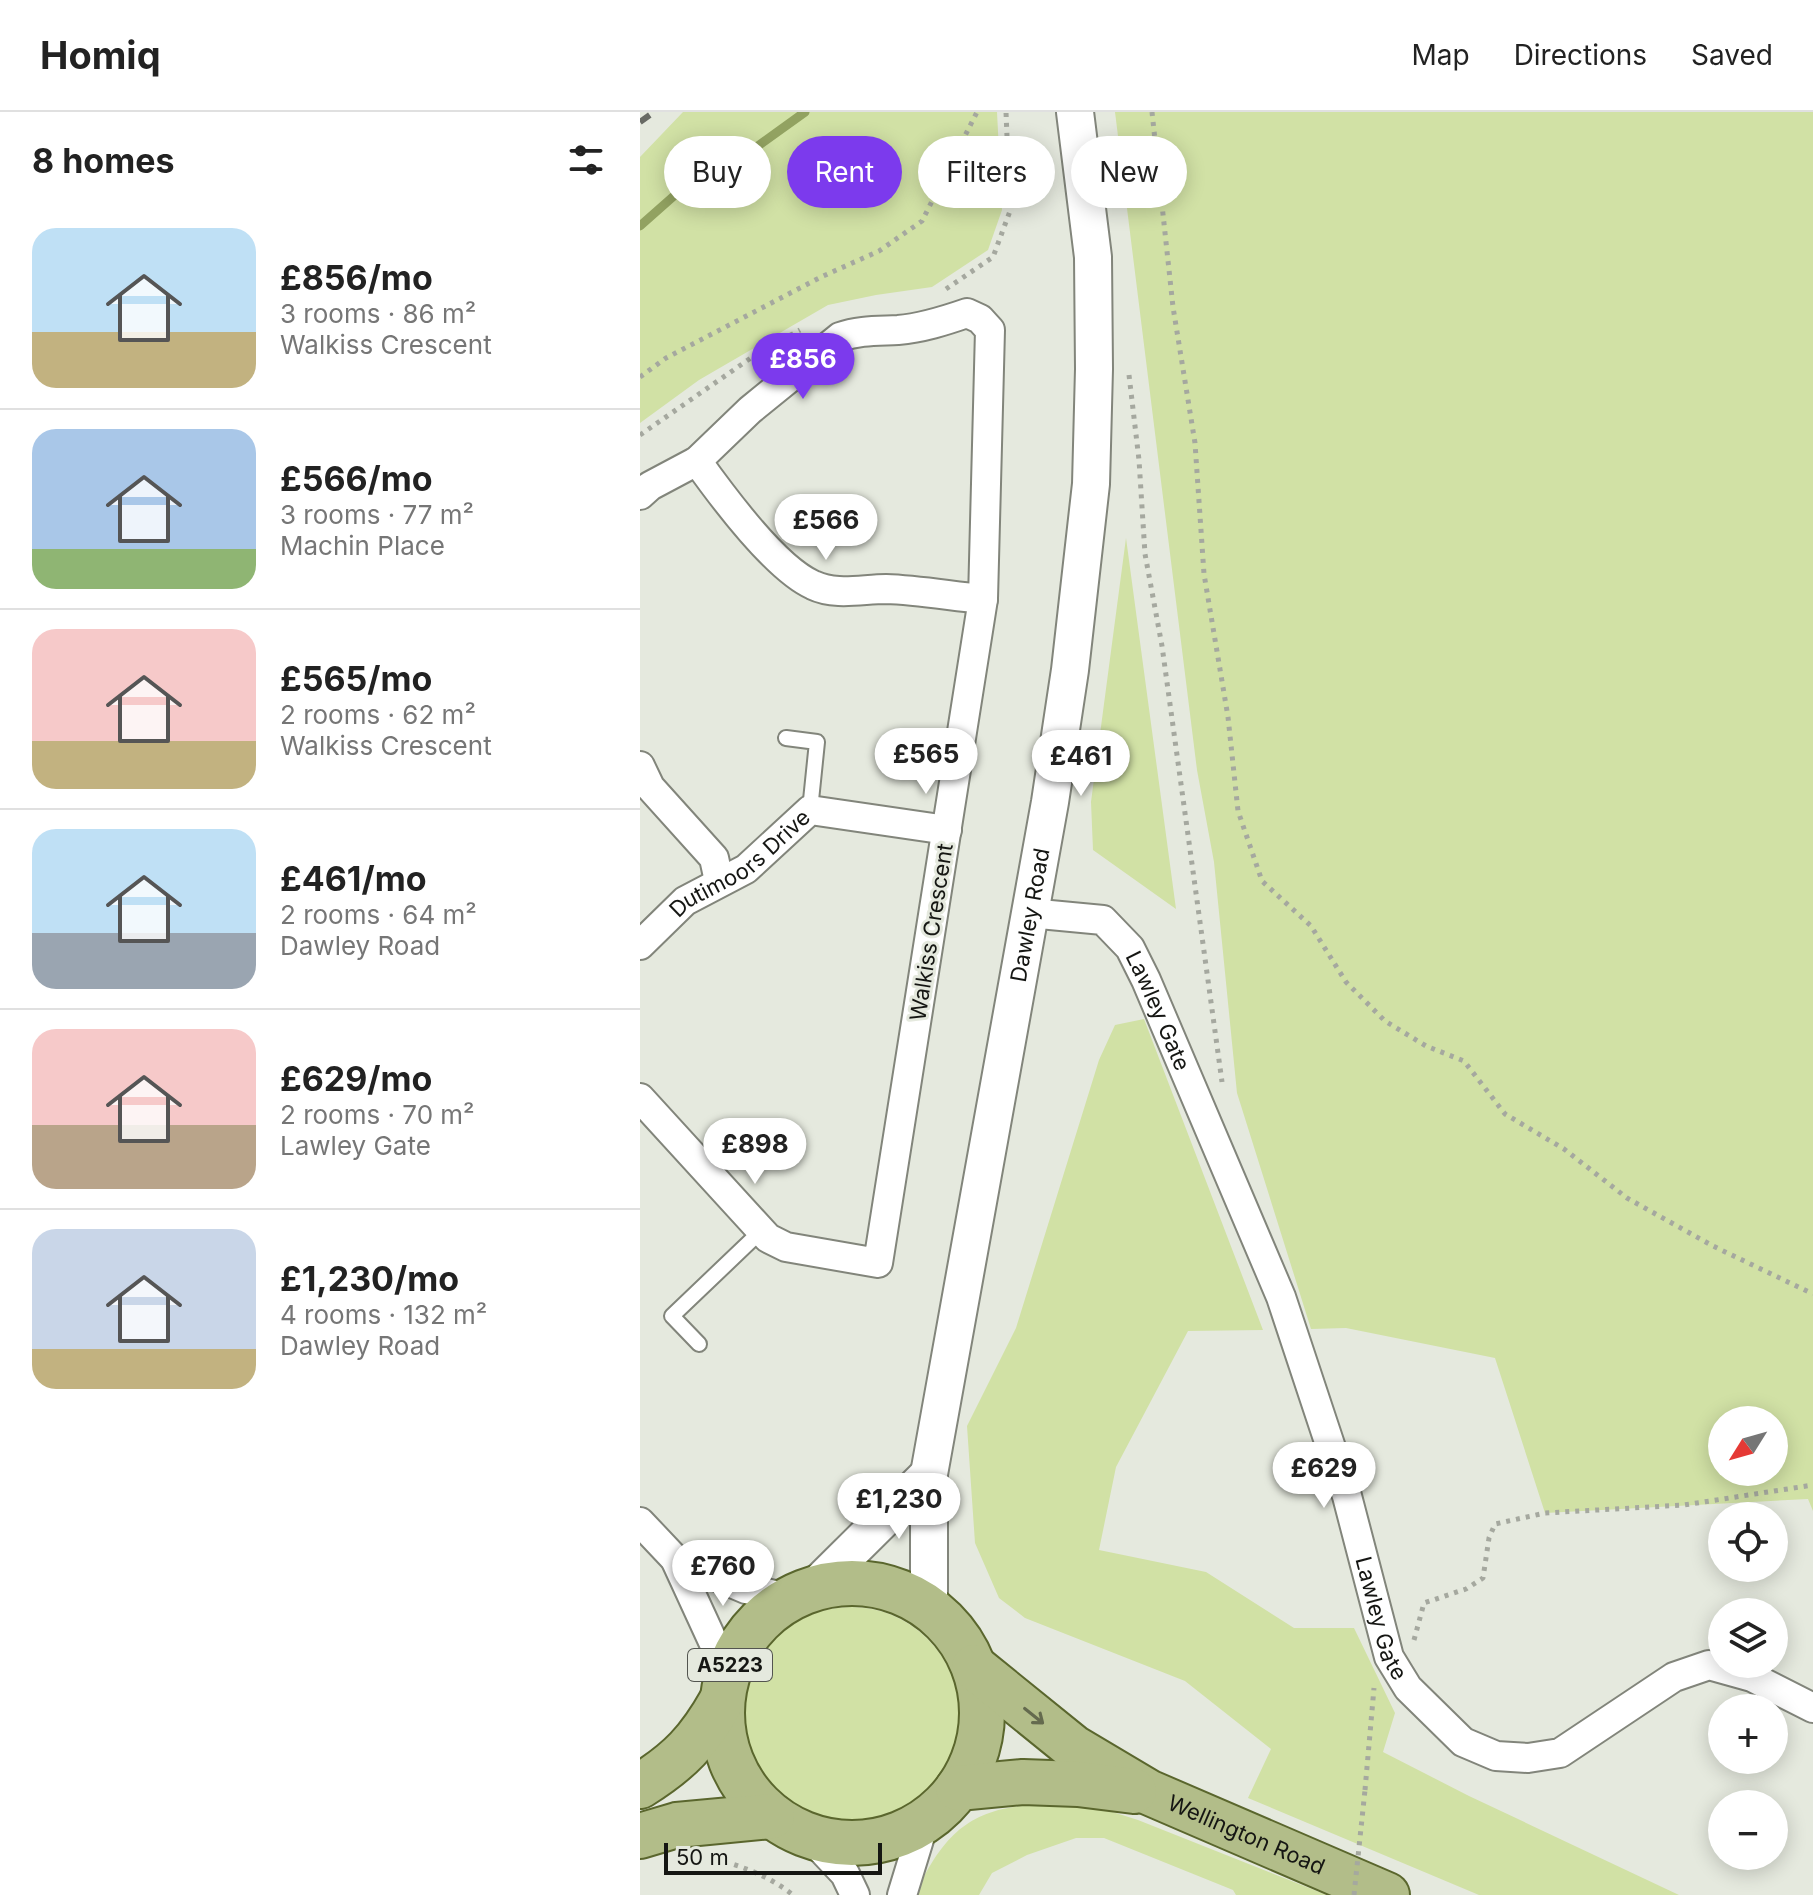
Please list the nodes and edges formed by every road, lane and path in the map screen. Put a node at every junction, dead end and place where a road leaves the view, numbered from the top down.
1 (977, 112) edge
2 (1006, 112) edge
3 (1075, 112) edge
4 (1152, 112) edge
5 (941, 292) dead end
6 (807, 326) dead end
7 (1128, 370) dead end
8 (640, 377) edge
9 (640, 435) edge
10 (697, 461) junction
11 (640, 495) edge
12 (983, 599) junction
13 (786, 738) dead end
14 (640, 766) edge
15 (810, 810) junction
16 (947, 830) junction
17 (719, 881) junction
18 (1029, 913) junction
19 (640, 945) edge
20 (1222, 1083) dead end
21 (640, 1098) edge
22 (761, 1231) junction
23 (1813, 1294) edge
24 (699, 1344) dead end
25 (929, 1474) junction
26 (1813, 1485) edge
27 (640, 1522) edge
28 (675, 1559) junction
29 (802, 1592) junction
30 (929, 1608) junction
31 (1389, 1657) junction
32 (974, 1667) junction
33 (724, 1686) junction
34 (1813, 1708) edge
35 (640, 1786) edge
36 (958, 1788) junction
37 (1148, 1792) junction
38 (925, 1820) junction
39 (791, 1826) junction
40 (640, 1836) edge
41 (702, 1859) dead end
42 (793, 1895) edge
43 (855, 1895) edge
44 (902, 1895) edge
45 (1354, 1895) edge
46 (1387, 1895) edge

1 - 8 path
2 - 5 path
3 - 18 street, Dawley Road
4 - 23 path
6 - 9 path
7 - 20 path
10 - 11 street, Walkiss Crescent
10 - 12 street
10 - 12 street, Walkiss Crescent
12 - 16 street, Walkiss Crescent
13 - 15 lane
14 - 17 street
15 - 16 street, Dutimoors Drive
15 - 17 street, Dutimoors Drive
16 - 22 street, Walkiss Crescent
17 - 19 street, Dutimoors Drive
18 - 25 street, Dawley Road
18 - 31 street, Lawley Gate
21 - 22 street, Walkiss Crescent
22 - 24 lane
25 - 29 street
25 - 30 street, Dawley Road
26 - 31 path
27 - 28 street
28 - 29 street
28 - 33 street
29 - 30 main road, A5223
29 - 33 main road, A5223
30 - 32 main road, A5223
31 - 34 street, Lawley Gate
31 - 45 path, bridge
32 - 36 main road, A5223
32 -> 37 main road, Wellington Road / A5223
33 - 35 main road, A5223
33 - 39 main road, A5223
36 - 37 main road, Wellington Road / A5223
36 - 38 main road, A5223
37 - 46 main road, Wellington Road / A5223
38 - 39 main road, A5223
38 - 44 street
39 - 40 main road, A5223
39 - 43 street
41 - 42 path

